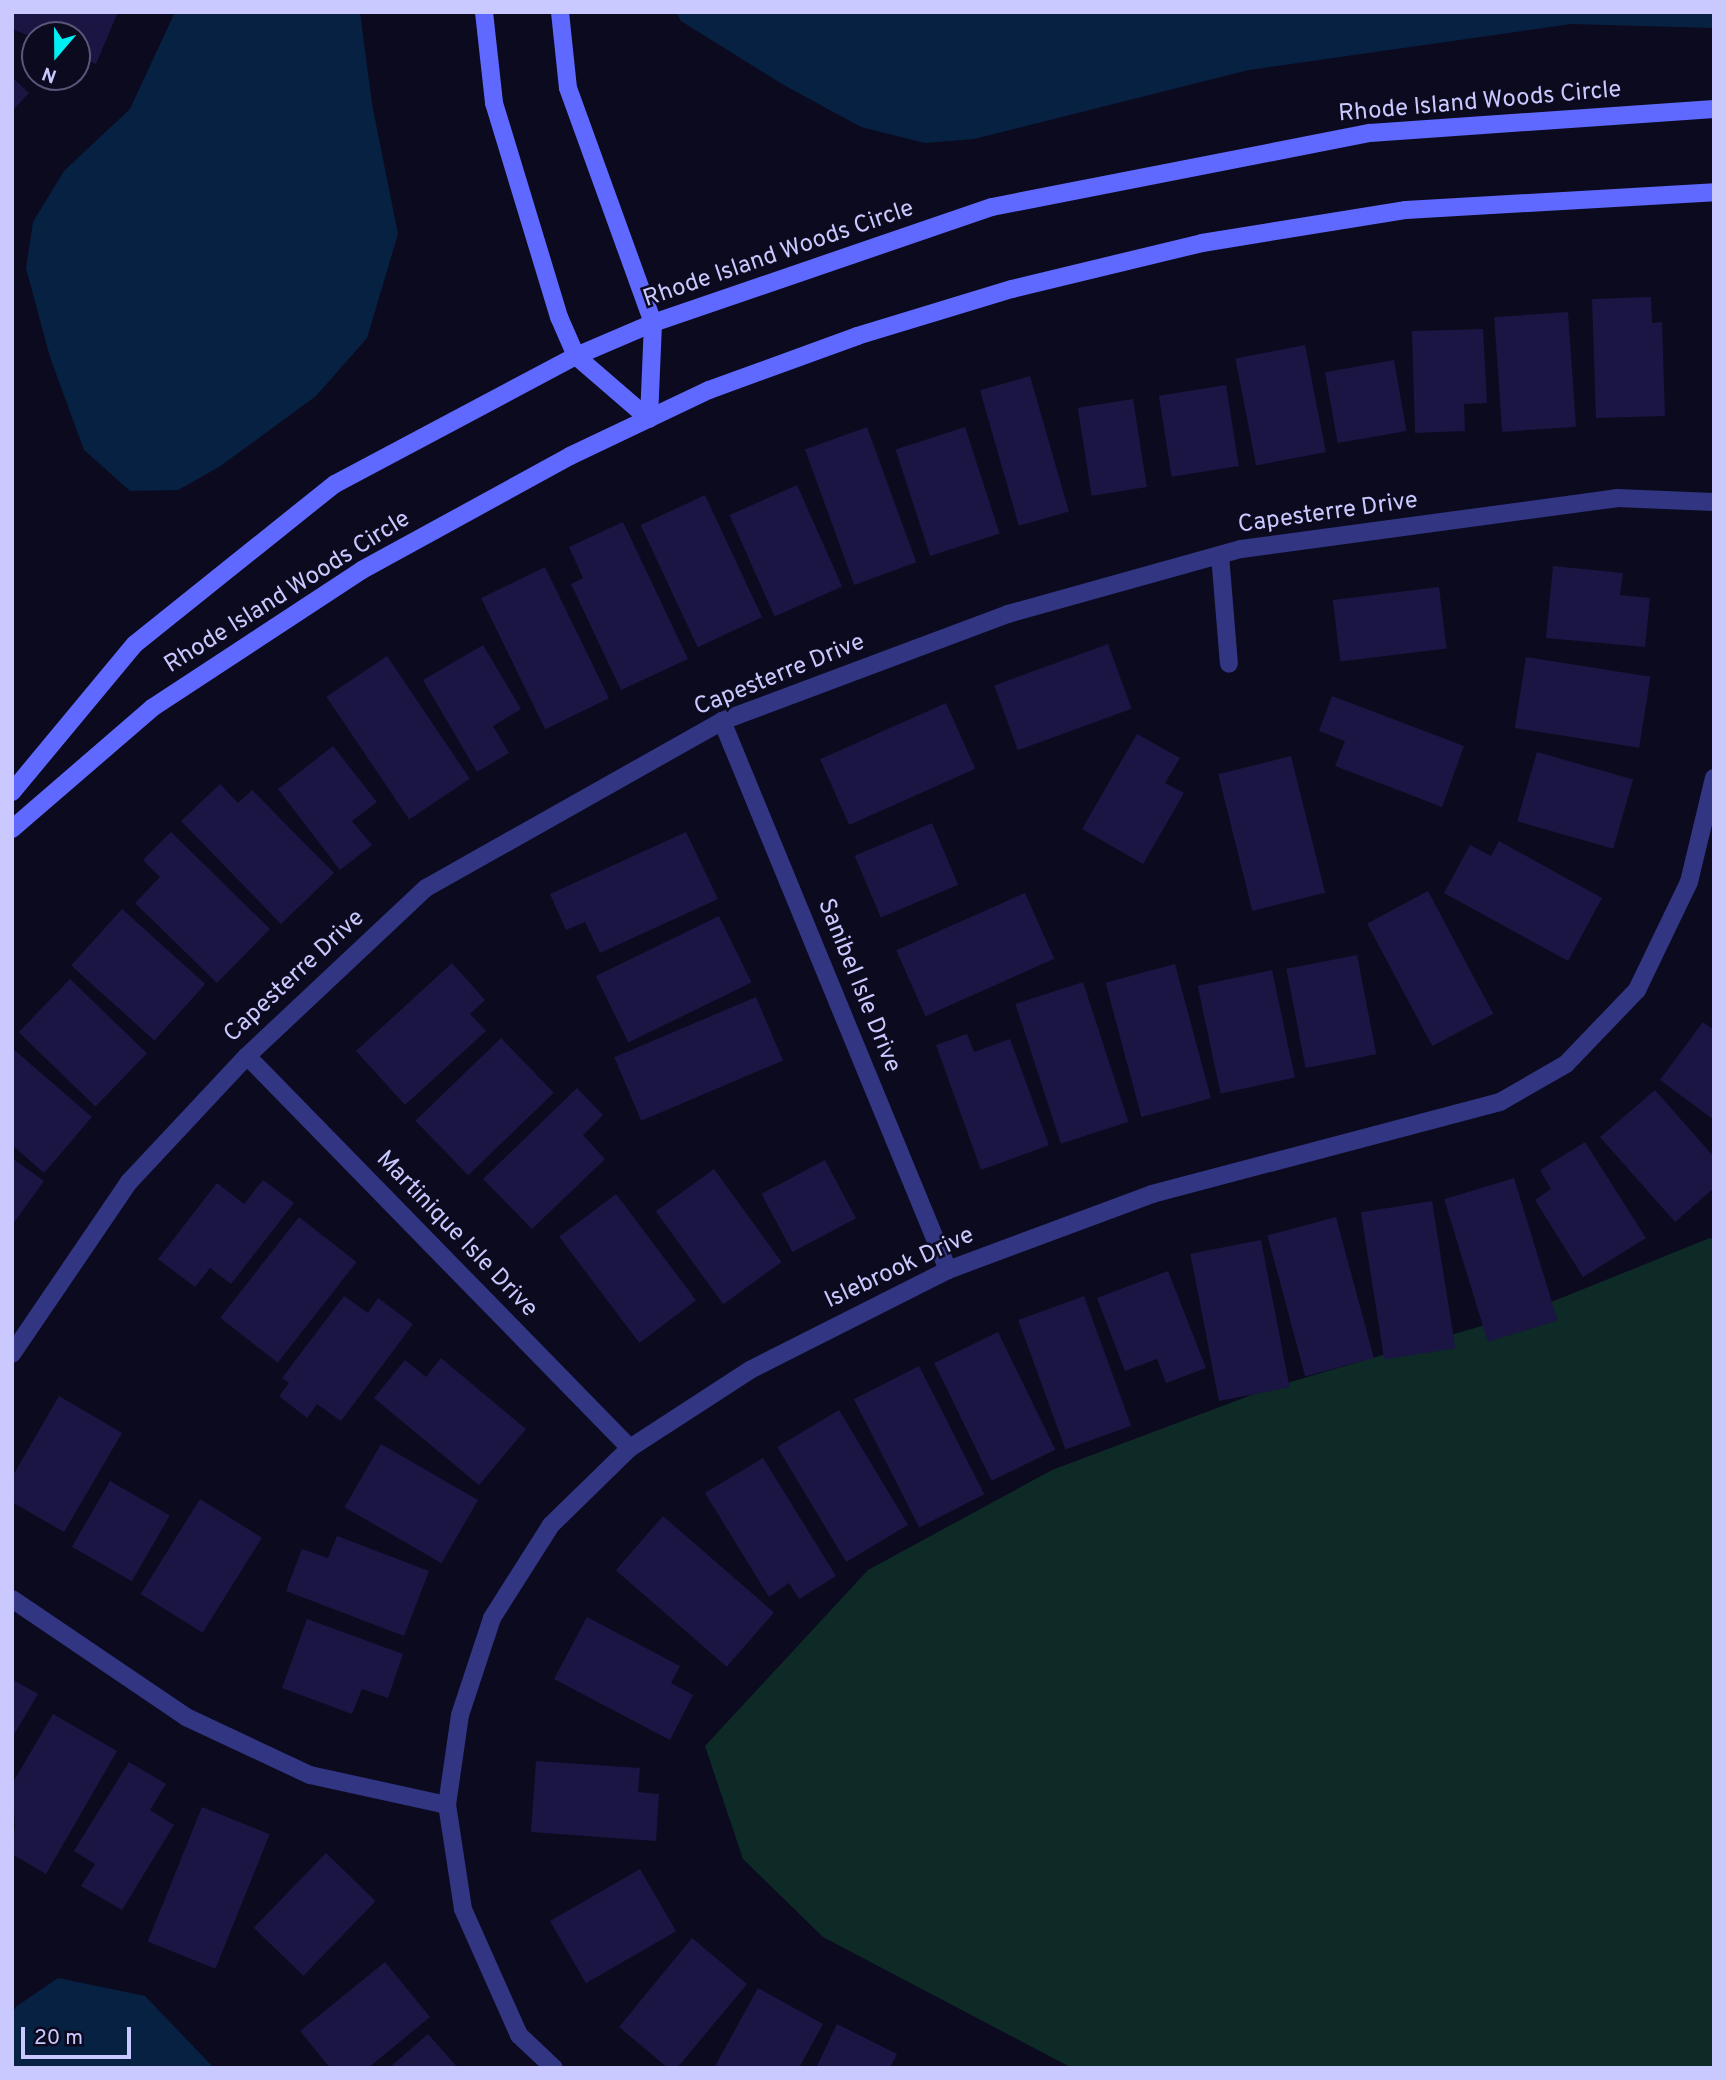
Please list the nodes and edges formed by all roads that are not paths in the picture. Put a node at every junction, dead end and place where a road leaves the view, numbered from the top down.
1 (484, 12) edge
2 (560, 12) edge
3 (1713, 113) edge
4 (1714, 192) edge
5 (653, 323) junction
6 (576, 356) junction
7 (649, 419) junction
8 (1714, 502) edge
9 (1220, 555) junction
10 (1229, 664) dead end
11 (722, 721) junction
12 (1714, 778) edge
13 (12, 792) edge
14 (12, 829) edge
15 (247, 1056) junction
16 (948, 1270) junction
17 (12, 1353) edge
18 (630, 1448) junction
19 (12, 1599) edge
20 (447, 1805) junction
21 (554, 2068) edge

1 - 6 street
2 - 5 street
3 - 5 street, Rhode Island Woods Circle
4 - 7 street, Rhode Island Woods Circle
5 - 6 street, Rhode Island Woods Circle
5 - 7 street
6 - 7 street
6 - 13 street, Rhode Island Woods Circle
7 - 14 street, Rhode Island Woods Circle
8 - 9 street, Capesterre Drive
9 - 10 street
9 - 11 street, Capesterre Drive
11 - 15 street, Capesterre Drive
11 - 16 street, Sanibel Isle Drive
12 - 16 street, Islebrook Drive
15 - 17 street, Capesterre Drive
15 - 18 street, Martinique Isle Drive
16 - 18 street, Islebrook Drive
18 - 20 street, Islebrook Drive
19 - 20 street
20 - 21 street, Islebrook Drive

